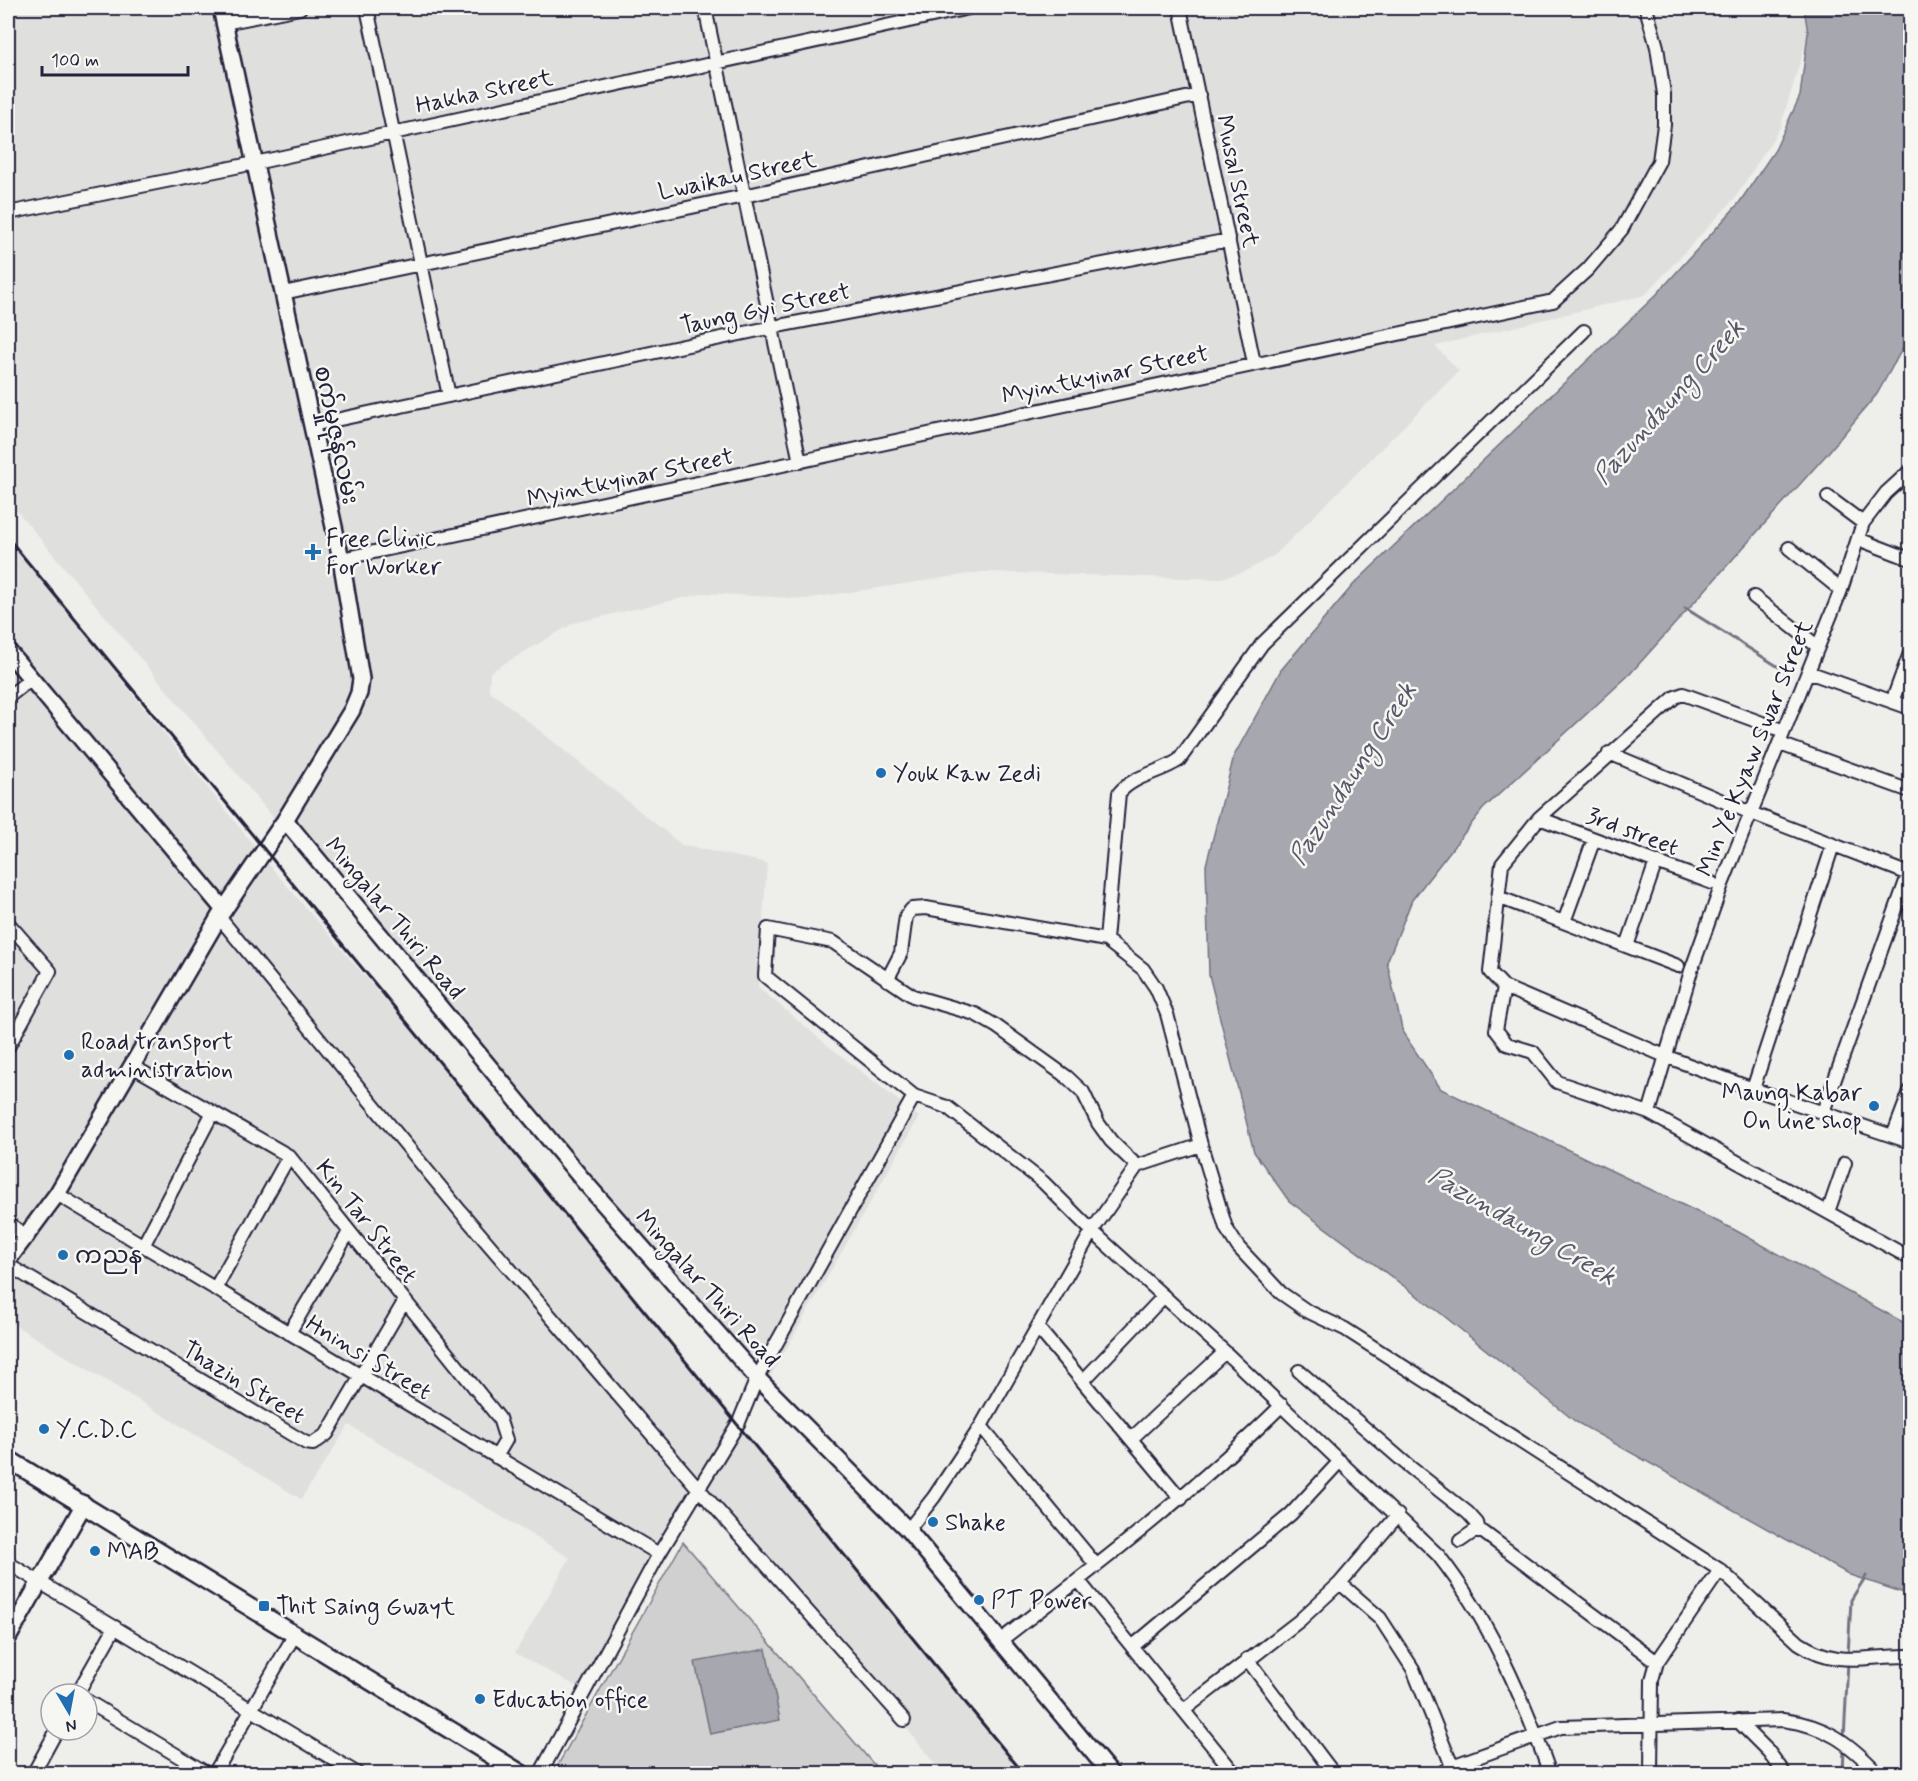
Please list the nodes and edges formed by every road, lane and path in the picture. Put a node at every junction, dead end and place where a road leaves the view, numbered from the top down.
1 (221, 8) edge
2 (300, 8) edge
3 (367, 8) edge
4 (705, 8) edge
5 (969, 8) edge
6 (1180, 8) edge
7 (1646, 8) edge
8 (224, 23) junction
9 (716, 62) junction
10 (1199, 95) junction
11 (393, 132) junction
12 (255, 164) junction
13 (744, 196) junction
14 (8, 213) edge
15 (1229, 240) junction
16 (421, 263) junction
17 (283, 293) junction
18 (773, 327) junction
19 (1584, 331) dead end
20 (1254, 363) junction
21 (449, 396) junction
22 (312, 425) junction
23 (800, 462) junction
24 (1911, 471) edge
25 (1828, 497) dead end
26 (1863, 523) junction
27 (1858, 539) junction
28 (1789, 548) dead end
29 (1911, 559) edge
30 (341, 560) junction
31 (1841, 590) junction
32 (1754, 597) dead end
33 (1817, 646) junction
34 (8, 651) edge
35 (1911, 653) edge
36 (1808, 672) junction
37 (31, 679) junction
38 (8, 697) edge
39 (1892, 702) junction
40 (1911, 708) edge
41 (1784, 731) junction
42 (1780, 744) junction
43 (1609, 753) junction
44 (1911, 791) edge
45 (1751, 813) junction
46 (1539, 818) junction
47 (285, 820) junction
48 (1594, 839) junction
49 (1833, 845) junction
50 (1656, 862) junction
51 (1910, 872) edge
52 (1712, 883) dead end
53 (1498, 897) junction
54 (221, 913) junction
55 (1564, 922) junction
56 (8, 923) edge
57 (1106, 940) junction
58 (1627, 946) junction
59 (1678, 966) dead end
60 (887, 980) junction
61 (1504, 987) junction
62 (8, 1043) edge
63 (1665, 1056) junction
64 (132, 1066) junction
65 (1753, 1089) junction
66 (1911, 1091) edge
67 (914, 1096) junction
68 (213, 1112) junction
69 (1823, 1112) junction
70 (1649, 1113) junction
71 (1893, 1136) junction
72 (1911, 1142) edge
73 (1201, 1145) junction
74 (289, 1156) junction
75 (1845, 1162) dead end
76 (1137, 1166) junction
77 (57, 1194) junction
78 (1828, 1212) junction
79 (8, 1223) edge
80 (1092, 1231) junction
81 (349, 1232) junction
82 (28, 1237) junction
83 (143, 1246) junction
84 (1911, 1258) edge
85 (8, 1263) edge
86 (215, 1289) junction
87 (1164, 1296) junction
88 (404, 1302) junction
89 (1038, 1328) junction
90 (289, 1333) junction
91 (1225, 1352) junction
92 (1299, 1371) dead end
93 (361, 1376) junction
94 (757, 1378) junction
95 (1083, 1381) junction
96 (1282, 1406) junction
97 (981, 1426) junction
98 (1131, 1439) junction
99 (496, 1457) junction
100 (8, 1459) edge
101 (1340, 1461) junction
102 (697, 1487) junction
103 (1181, 1498) junction
104 (84, 1504) junction
105 (1398, 1515) junction
106 (908, 1530) junction
107 (1479, 1531) junction
108 (1460, 1541) dead end
109 (659, 1554) junction
110 (8, 1563) edge
111 (1096, 1566) junction
112 (1720, 1570) junction
113 (1078, 1580) junction
114 (40, 1581) junction
115 (1340, 1583) junction
116 (115, 1626) junction
117 (295, 1634) junction
118 (8, 1638) edge
119 (1001, 1640) junction
120 (1132, 1647) junction
121 (1911, 1656) edge
122 (1247, 1659) junction
123 (1657, 1662) junction
124 (84, 1682) edge
125 (99, 1708) edge
126 (252, 1709) junction
127 (1184, 1710) junction
128 (904, 1720) dead end
129 (1738, 1721) junction
130 (1651, 1724) junction
131 (1536, 1734) junction
132 (50, 1742) edge
133 (495, 1766) edge
134 (1452, 1766) junction
135 (34, 1770) edge
136 (48, 1773) edge
137 (208, 1773) edge
138 (214, 1773) edge
139 (358, 1773) edge
140 (522, 1773) edge
141 (540, 1773) edge
142 (1111, 1773) edge
143 (1235, 1773) edge
144 (1334, 1773) edge
145 (1440, 1773) edge
146 (1550, 1773) edge
147 (1651, 1773) edge
148 (1785, 1773) edge
149 (1879, 1773) edge

1 - 8 street, စက်မှုဇုန်လမ်း
2 - 8 street
3 - 11 street
4 - 9 street
5 - 9 street, Hakha Street
6 - 10 street, Musal Street
7 - 20 street, Myintkyinar Street
8 - 12 street, စက်မှုဇုန်လမ်း
9 - 11 street, Hakha Street
9 - 13 street
10 - 13 street, Lwaikau Street
10 - 15 street, Musal Street
11 - 12 street, Hakha Street
11 - 16 street
12 - 14 street, Hakha Street
12 - 17 street, စက်မှုဇုန်လမ်း
13 - 16 street, Lwaikau Street
13 - 18 street
15 - 18 street, Taung Gyi Street
15 - 20 street, Musal Street
16 - 17 street, Lwaikau Street
16 - 21 street
17 - 22 street, စက်မှုဇုန်လမ်း
18 - 21 street, Taung Gyi Street
18 - 23 street
19 - 57 street
20 - 23 street, Myintkyinar Street
21 - 22 street, Taung Gyi Street
22 - 30 street, စက်မှုဇုန်လမ်း
23 - 30 street, Myintkyinar Street
24 - 26 street, Min Ye Kyaw Swar Street
25 - 26 street
26 - 27 street, Min Ye Kyaw Swar Street
27 - 29 street
27 - 31 street, Min Ye Kyaw Swar Street
28 - 31 street
30 - 47 street, စက်မှုဇုန်လမ်း
31 - 33 street, Min Ye Kyaw Swar Street
32 - 33 street
33 - 36 street, Min Ye Kyaw Swar Street
34 - 37 street
35 - 39 street
36 - 39 street
36 - 41 street, Min Ye Kyaw Swar Street
37 - 38 street
37 - 54 street
39 - 40 street
41 - 42 street, Min Ye Kyaw Swar Street
41 - 43 street
42 - 44 street
42 - 45 street, Min Ye Kyaw Swar Street
43 - 45 street
43 - 46 street
45 - 49 street
45 - 63 street, Min Ye Kyaw Swar Street
46 - 48 street, 3rd street
46 - 53 street
47 - 54 street, စက်မှုဇုန်လမ်း
47 - 94 street, Mingalar Thiri Road
48 - 50 street, 3rd street
48 - 55 street
49 - 51 street
49 - 65 street
50 - 52 street, 3rd street
50 - 58 street
51 - 69 street
53 - 55 street
53 - 61 street
54 - 64 street, စက်မှုဇုန်လမ်း
54 - 102 street
55 - 58 street
56 - 62 street
57 - 60 street
57 - 73 street
58 - 59 street
60 - 67 street
60 - 76 street
61 - 63 street
61 - 70 street
63 - 65 street
63 - 70 street, Min Ye Kyaw Swar Street
64 - 68 street, Kin Tar Street
64 - 77 street, စက်မှုဇုန်လမ်း
65 - 69 street
66 - 71 street
67 - 80 street
67 - 94 street
68 - 74 street, Kin Tar Street
68 - 83 street
69 - 71 street
70 - 78 street
71 - 72 street
73 - 76 street
73 - 112 street
74 - 81 street, Kin Tar Street
74 - 86 street
75 - 78 street
76 - 80 street
77 - 82 street, စက်မှုဇုန်လမ်း
77 - 83 street, Hninsi Street
78 - 84 street
79 - 82 street
80 - 87 street
80 - 89 street
81 - 88 street, Kin Tar Street
81 - 90 street
82 - 85 street, စက်မှုဇုန်လမ်း
83 - 86 street, Hninsi Street
85 - 93 street, Thazin Street
86 - 90 street, Hninsi Street
87 - 91 street
87 - 95 street
88 - 93 street, Thazin Street
88 - 99 street, Kin Tar Street
89 - 95 street
89 - 97 street
90 - 93 street, Hninsi Street
91 - 96 street
91 - 98 street
92 - 107 street
93 - 99 street, Hninsi Street
94 - 102 street
94 - 106 street, Mingalar Thiri Road
95 - 98 street
96 - 101 street
96 - 103 street
97 - 106 street
97 - 111 street
98 - 103 street
99 - 109 street, Hninsi Street
100 - 104 main road
101 - 105 street
101 - 120 street
102 - 109 street
102 - 128 street
103 - 111 street
104 - 114 street
104 - 117 main road
105 - 115 street
105 - 131 street
106 - 119 street, Mingalar Thiri Road
107 - 108 street
107 - 123 street
109 - 141 street
110 - 114 street
111 - 113 street
112 - 121 street
112 - 123 street
113 - 119 street
113 - 120 street
114 - 116 street
114 - 118 street
115 - 122 street
115 - 134 street
116 - 124 street
116 - 126 street
117 - 126 street
117 - 133 main road
119 - 142 street, Mingalar Thiri Road
120 - 127 street
122 - 127 street
122 - 144 street
123 - 130 street
125 - 137 street
126 - 138 street
126 - 139 street
127 - 143 street
129 - 130 street
129 - 148 street
129 - 149 street
130 - 131 street
130 - 147 street
131 - 134 street
131 - 146 street
132 - 135 street
133 - 140 main road
134 - 145 street
135 - 136 street

